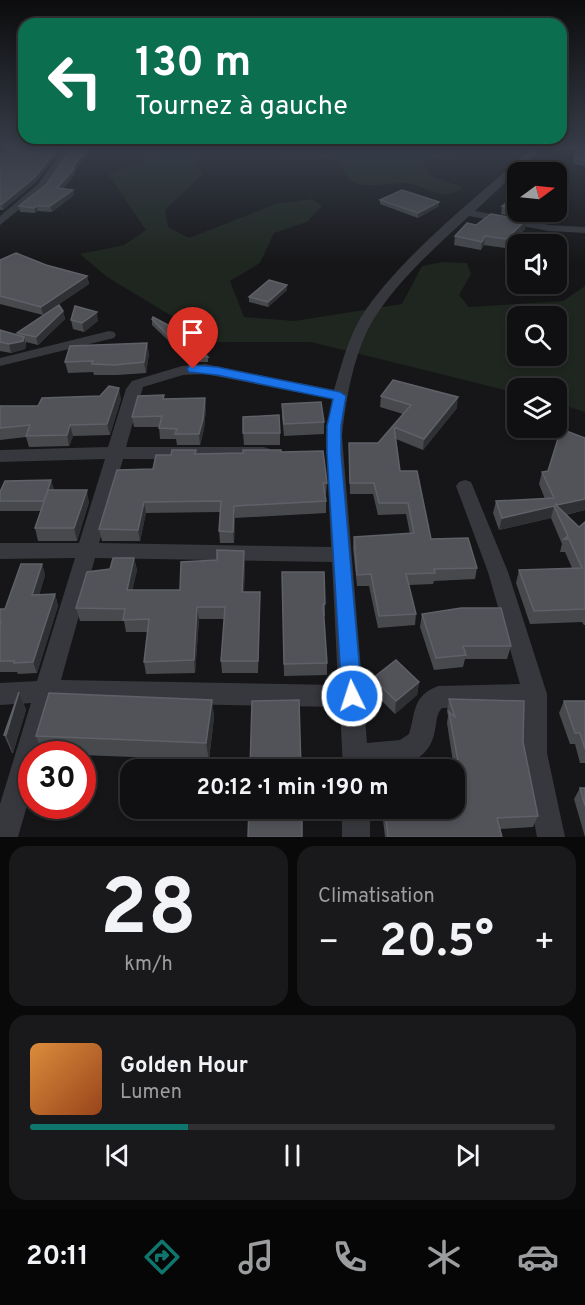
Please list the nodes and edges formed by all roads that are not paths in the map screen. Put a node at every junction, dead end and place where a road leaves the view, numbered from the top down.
1 (42, 186) edge
2 (497, 186) edge
3 (468, 213) junction
4 (0, 222) edge
5 (585, 230) edge
6 (110, 335) dead end
7 (0, 362) edge
8 (340, 396) junction
9 (115, 453) junction
10 (277, 453) edge
11 (0, 456) edge
12 (465, 486) dead end
13 (87, 550) junction
14 (0, 551) edge
15 (342, 555) junction
16 (46, 691) junction
17 (0, 694) edge
18 (535, 694) junction
19 (352, 696) junction
20 (356, 759) edge
21 (373, 759) edge
22 (356, 819) edge
23 (4, 837) edge
24 (356, 837) edge
25 (551, 837) edge

1 - 4 street
2 - 3 street
3 - 5 street
3 - 8 street
6 - 7 street
8 - 9 street
8 - 15 street
9 - 10 street
9 - 11 street
9 - 13 street
12 - 18 street
13 - 14 street
13 - 15 street
13 - 16 street
15 - 19 street
16 - 17 street
16 - 19 street
16 - 23 street
18 - 21 street
18 - 25 street
19 - 20 street
22 - 24 street

